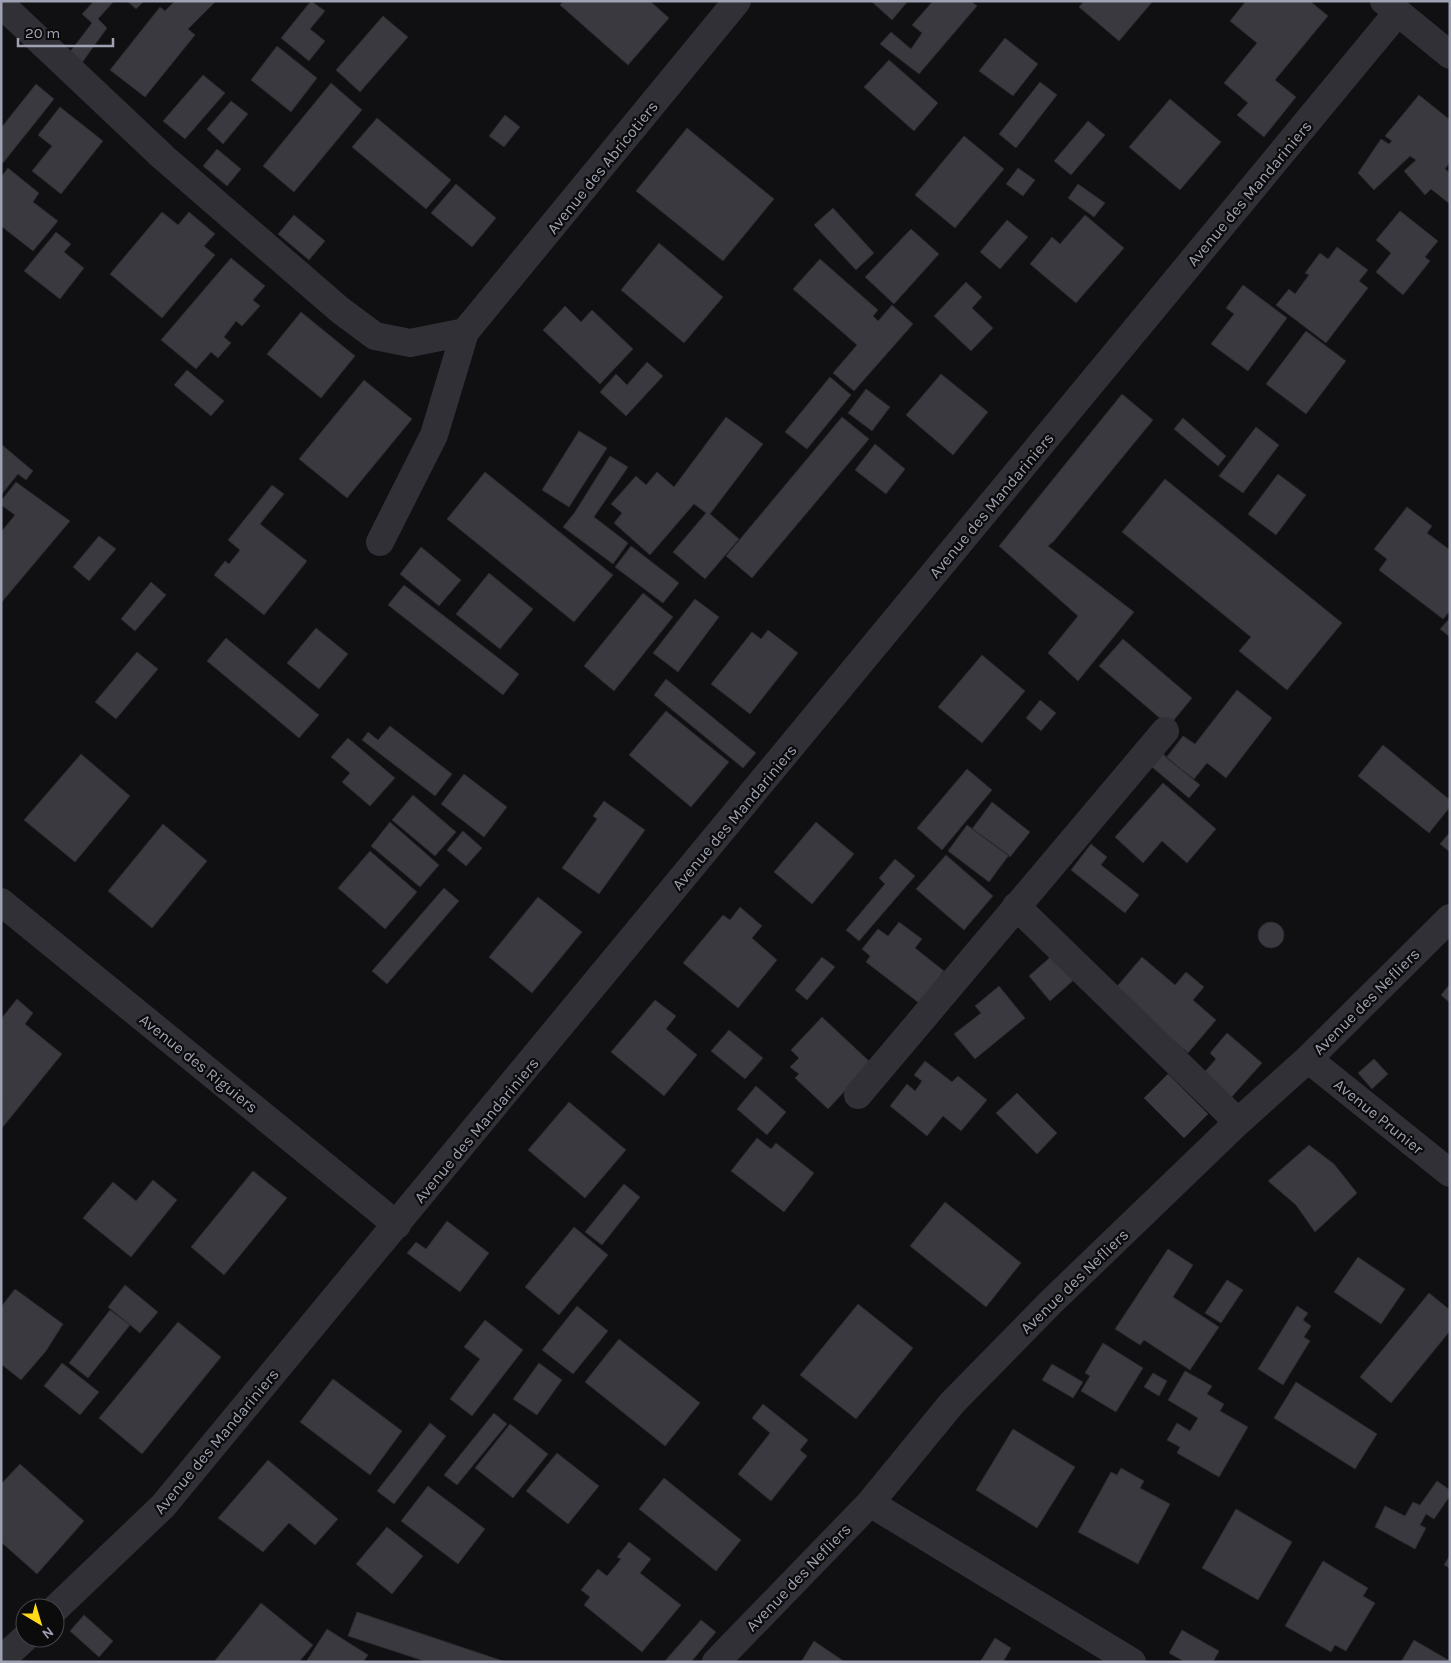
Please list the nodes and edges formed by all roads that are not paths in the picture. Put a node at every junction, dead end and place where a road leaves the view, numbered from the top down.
1 (737, 1) edge
2 (1, 4) edge
3 (1391, 7) edge
4 (1450, 55) edge
5 (466, 332) junction
6 (380, 542) dead end
7 (1165, 731) dead end
8 (1, 902) edge
9 (1016, 906) junction
10 (1450, 918) edge
11 (1308, 1059) junction
12 (858, 1095) dead end
13 (1238, 1122) junction
14 (1450, 1173) edge
15 (397, 1224) junction
16 (870, 1503) junction
17 (65, 1599) edge
18 (15, 1647) edge
19 (1, 1660) edge
20 (716, 1662) edge
21 (1132, 1662) edge

1 - 5 street, Avenue des Abricotiers
2 - 5 street
3 - 4 street
3 - 15 street, Avenue des Mandariniers
5 - 6 street
7 - 9 street
8 - 15 street, Avenue des Riguiers
9 - 12 street
9 - 13 street
10 - 11 street, Avenue des Nefliers
11 - 13 street, Avenue des Nefliers
11 - 14 street, Avenue Prunier
13 - 16 street, Avenue des Nefliers
15 - 17 street, Avenue des Mandariniers
16 - 20 street, Avenue des Nefliers
16 - 21 street
18 - 19 street

